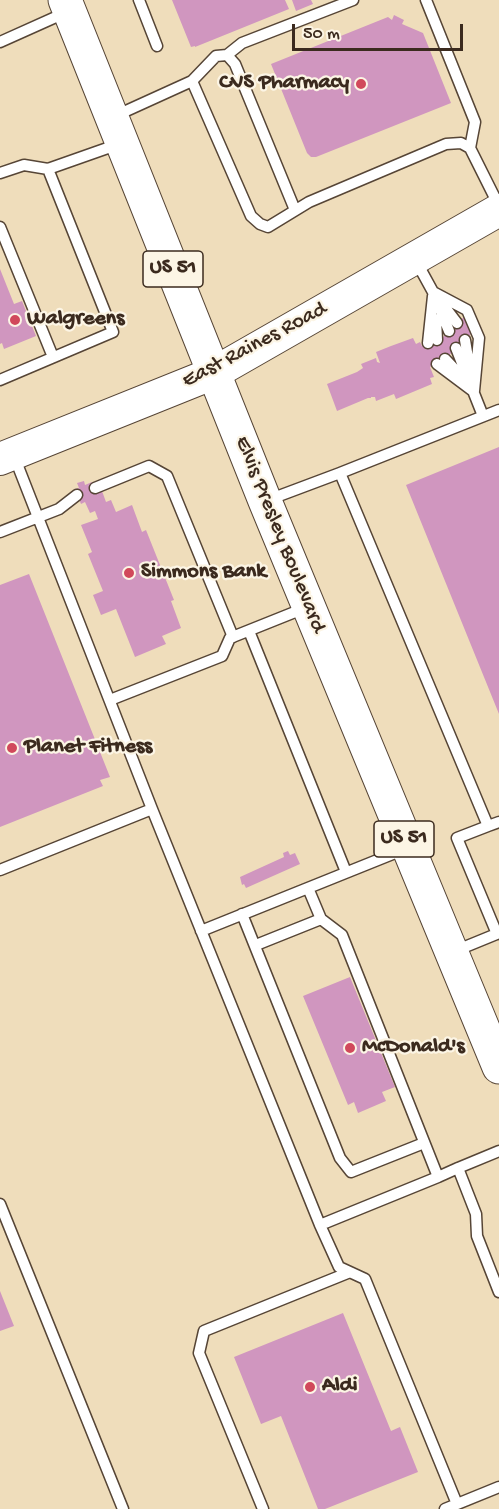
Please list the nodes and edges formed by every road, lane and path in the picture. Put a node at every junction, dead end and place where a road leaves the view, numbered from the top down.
1 (139, 0) edge
2 (353, 0) edge
3 (426, 0) edge
4 (68, 5) edge
5 (0, 42) edge
6 (157, 46) dead end
7 (227, 55) junction
8 (192, 81) junction
9 (117, 130) junction
10 (470, 148) junction
11 (48, 169) junction
12 (0, 173) edge
13 (499, 208) edge
14 (295, 210) junction
15 (0, 227) edge
16 (415, 258) junction
17 (433, 292) junction
18 (458, 322) dead end
19 (449, 331) dead end
20 (465, 340) dead end
21 (433, 342) dead end
22 (456, 348) dead end
23 (53, 357) junction
24 (441, 361) dead end
25 (214, 372) junction
26 (0, 380) edge
27 (474, 391) junction
28 (499, 410) edge
29 (483, 416) junction
30 (7, 456) edge
31 (340, 473) junction
32 (94, 488) dead end
33 (77, 495) dead end
34 (265, 501) junction
35 (38, 517) junction
36 (0, 532) edge
37 (308, 607) junction
38 (249, 631) junction
39 (233, 637) junction
40 (110, 700) junction
41 (152, 808) junction
42 (499, 822) edge
43 (488, 826) junction
44 (408, 848) junction
45 (0, 870) edge
46 (346, 872) junction
47 (308, 888) junction
48 (242, 914) junction
49 (321, 919) junction
50 (201, 931) junction
51 (498, 934) edge
52 (256, 945) junction
53 (451, 953) junction
54 (499, 1067) edge
55 (424, 1143) junction
56 (499, 1151) edge
57 (458, 1168) junction
58 (438, 1178) junction
59 (0, 1204) edge
60 (320, 1225) junction
61 (350, 1272) junction
62 (499, 1292) edge
63 (499, 1487) edge
64 (457, 1504) junction
65 (470, 1504) edge
66 (123, 1509) edge
67 (263, 1509) edge
68 (445, 1509) edge

1 - 6 lane
2 - 7 lane
3 - 10 lane
4 - 5 lane
4 - 9 main road, Elvis Presley Boulevard / US 51
7 - 8 lane
7 - 14 lane
8 - 9 lane
8 - 14 lane
9 - 11 lane
9 - 25 main road, Elvis Presley Boulevard / US 51
10 - 13 lane
10 - 14 lane
11 - 12 lane
11 - 23 lane
13 - 16 main road, East Raines Road
15 - 23 lane
16 - 17 lane
16 - 25 main road, East Raines Road
17 - 18 lane
17 - 19 lane
17 - 21 lane
17 - 27 lane
20 - 27 lane
22 - 27 lane
23 - 26 lane
24 - 27 lane
25 - 30 main road, East Raines Road
25 - 34 main road, Elvis Presley Boulevard / US 51
27 - 29 lane
28 - 29 lane
29 - 31 lane
30 - 35 lane
31 - 34 lane
31 - 43 lane
32 - 39 lane
33 - 35 lane
34 - 37 main road, Elvis Presley Boulevard / US 51
35 - 36 lane
35 - 40 lane
37 - 38 lane
37 - 44 main road, Elvis Presley Boulevard / US 51
38 - 39 lane
38 - 46 lane
39 - 40 lane
40 - 41 lane
41 - 45 lane
41 - 50 lane
42 - 43 lane
43 - 51 lane
44 - 46 lane
44 - 53 main road, Elvis Presley Boulevard / US 51
46 - 47 lane
47 - 48 lane
47 - 49 lane
48 - 50 lane
48 - 52 lane
49 - 52 lane
49 - 55 lane
50 - 60 lane
51 - 53 lane
52 - 55 lane
53 - 54 main road, Elvis Presley Boulevard / US 51
55 - 58 lane
56 - 57 lane
57 - 58 lane
57 - 62 lane
58 - 60 lane
59 - 66 lane
60 - 61 lane
61 - 64 lane
61 - 67 lane
63 - 65 lane
64 - 65 lane
64 - 68 lane

